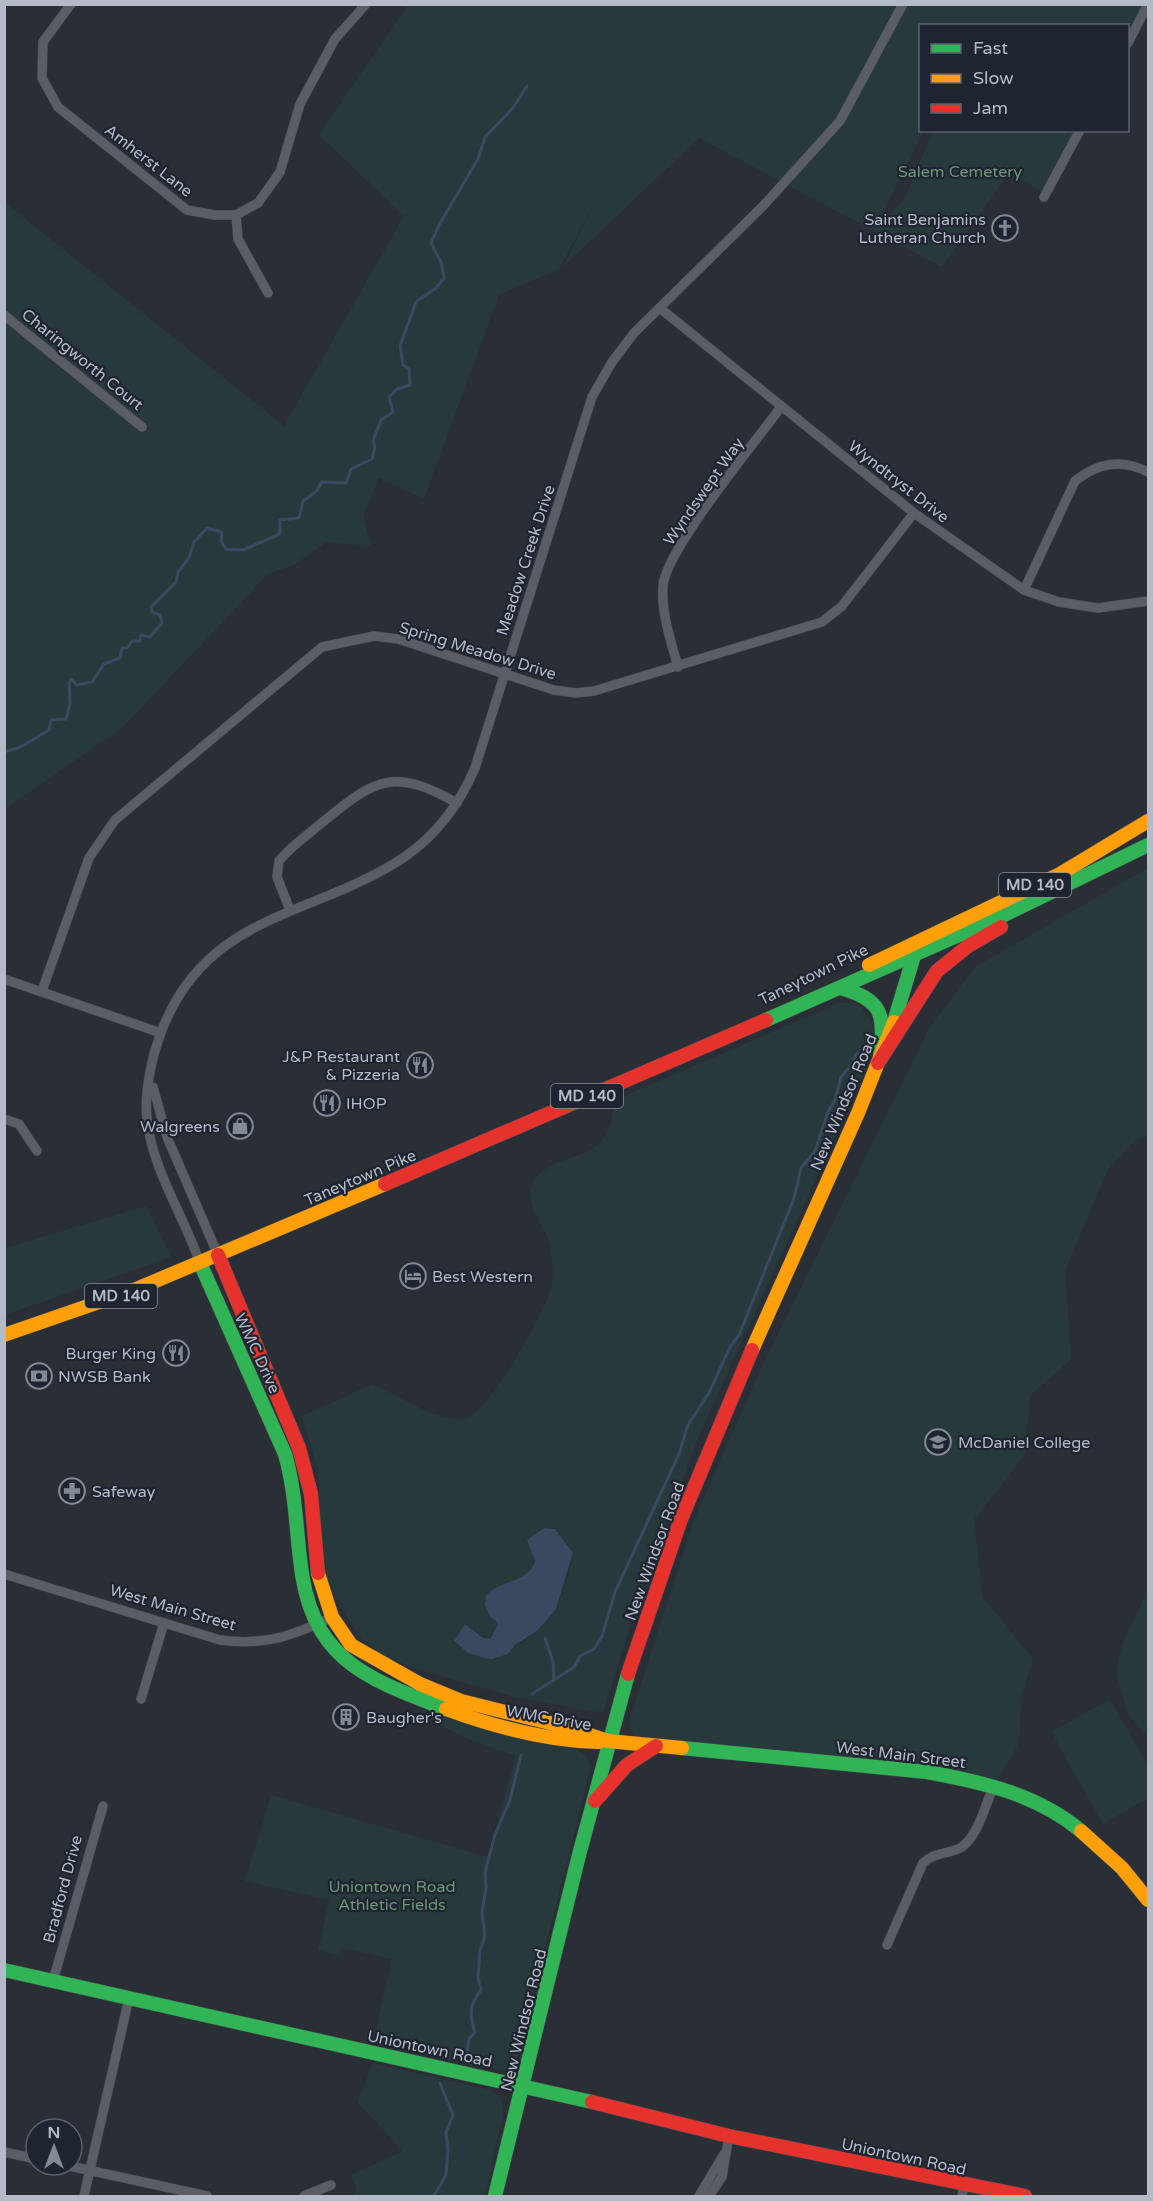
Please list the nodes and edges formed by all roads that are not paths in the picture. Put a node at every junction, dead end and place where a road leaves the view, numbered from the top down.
1 (71, 4) edge
2 (366, 4) edge
3 (903, 4) edge
4 (1148, 4) edge
5 (1129, 41) edge
6 (1079, 132) edge
7 (1044, 197) dead end
8 (236, 215) junction
9 (267, 293) dead end
10 (661, 309) junction
11 (4, 315) edge
12 (781, 408) junction
13 (142, 426) dead end
14 (1149, 472) edge
15 (914, 513) junction
16 (1024, 590) junction
17 (1149, 601) edge
18 (678, 667) junction
19 (504, 674) junction
20 (457, 803) junction
21 (1149, 821) edge
22 (1149, 847) edge
23 (1078, 882) junction
24 (290, 910) junction
25 (917, 941) junction
26 (914, 957) junction
27 (4, 979) edge
28 (840, 988) junction
29 (42, 991) junction
30 (161, 1033) junction
31 (723, 1036) junction
32 (878, 1064) junction
33 (151, 1073) junction
34 (4, 1119) edge
35 (37, 1151) dead end
36 (218, 1255) junction
37 (200, 1263) junction
38 (4, 1335) edge
39 (4, 1574) edge
40 (332, 1617) junction
41 (164, 1623) junction
42 (316, 1625) junction
43 (141, 1699) dead end
44 (608, 1741) junction
45 (656, 1746) junction
46 (994, 1785) junction
47 (592, 1805) junction
48 (103, 1806) dead end
49 (1149, 1900) edge
50 (887, 1946) dead end
51 (4, 1970) edge
52 (53, 1981) junction
53 (129, 1998) junction
54 (524, 2085) junction
55 (729, 2136) junction
56 (4, 2152) edge
57 (725, 2152) junction
58 (24, 2156) edge
59 (84, 2169) edge
60 (90, 2170) junction
61 (331, 2185) dead end
62 (963, 2191) edge
63 (84, 2196) edge
64 (207, 2196) edge
65 (304, 2196) edge
66 (495, 2196) edge
67 (699, 2196) edge
68 (709, 2196) edge
69 (1025, 2196) edge

1 - 8 street, Amherst Lane
2 - 8 street
3 - 10 street, Meadow Creek Drive
4 - 5 street
6 - 7 street
8 - 9 street
10 - 12 street, Wyndtryst Drive
10 - 19 street, Meadow Creek Drive
11 - 13 street, Charingworth Court
12 - 15 street, Wyndtryst Drive
12 - 18 street, Wyndswept Way
14 - 16 street
15 - 16 street, Wyndtryst Drive
15 - 18 street, Spring Meadow Drive
16 - 17 street, Wyndtryst Drive
18 - 19 street, Spring Meadow Drive
19 - 20 street, Meadow Creek Drive
19 - 29 street, Spring Meadow Drive
20 - 24 street, Meadow Creek Drive
20 - 24 street
21 - 25 main road, MD 140
22 - 23 main road, MD 140
23 - 26 main road, MD 140
23 - 32 main road
24 - 30 street, Meadow Creek Drive
25 - 26 main road, New Windsor Road
25 - 31 main road, Taneytown Pike / MD 140
26 - 28 main road, Taneytown Pike / MD 140
26 - 32 main road, New Windsor Road
27 - 29 street
28 - 31 main road, Taneytown Pike / MD 140
28 - 32 main road
29 - 30 street
30 - 33 street, Meadow Creek Drive
31 - 36 main road, Taneytown Pike / MD 140
32 - 44 main road, New Windsor Road
33 - 36 street, Meadow Creek Drive
33 - 37 street, Meadow Creek Drive
34 - 35 street
36 - 37 main road, Taneytown Pike / MD 140
36 - 40 main road, WMC Drive
37 - 38 main road, Taneytown Pike / MD 140
37 - 42 main road, WMC Drive
39 - 41 street, West Main Street
40 - 42 street, West Main Street
40 - 44 main road, WMC Drive
41 - 42 street, West Main Street
41 - 43 street
42 - 44 main road, WMC Drive
44 - 45 main road, West Main Street
44 - 47 main road, New Windsor Road
45 - 46 main road, West Main Street
45 - 47 main road
46 - 49 main road, West Main Street
46 - 50 street
47 - 54 main road, New Windsor Road
48 - 52 street, Bradford Drive
51 - 52 main road, Uniontown Road
52 - 53 main road, Uniontown Road
53 - 54 main road, Uniontown Road
53 - 60 street
54 - 55 main road, Uniontown Road
54 - 66 main road, New Windsor Road
55 - 57 street
55 - 62 main road, Uniontown Road
56 - 58 street
57 - 67 street
57 - 68 street
59 - 60 street
60 - 63 street
60 - 64 street
61 - 65 street
62 - 69 main road, Uniontown Road

